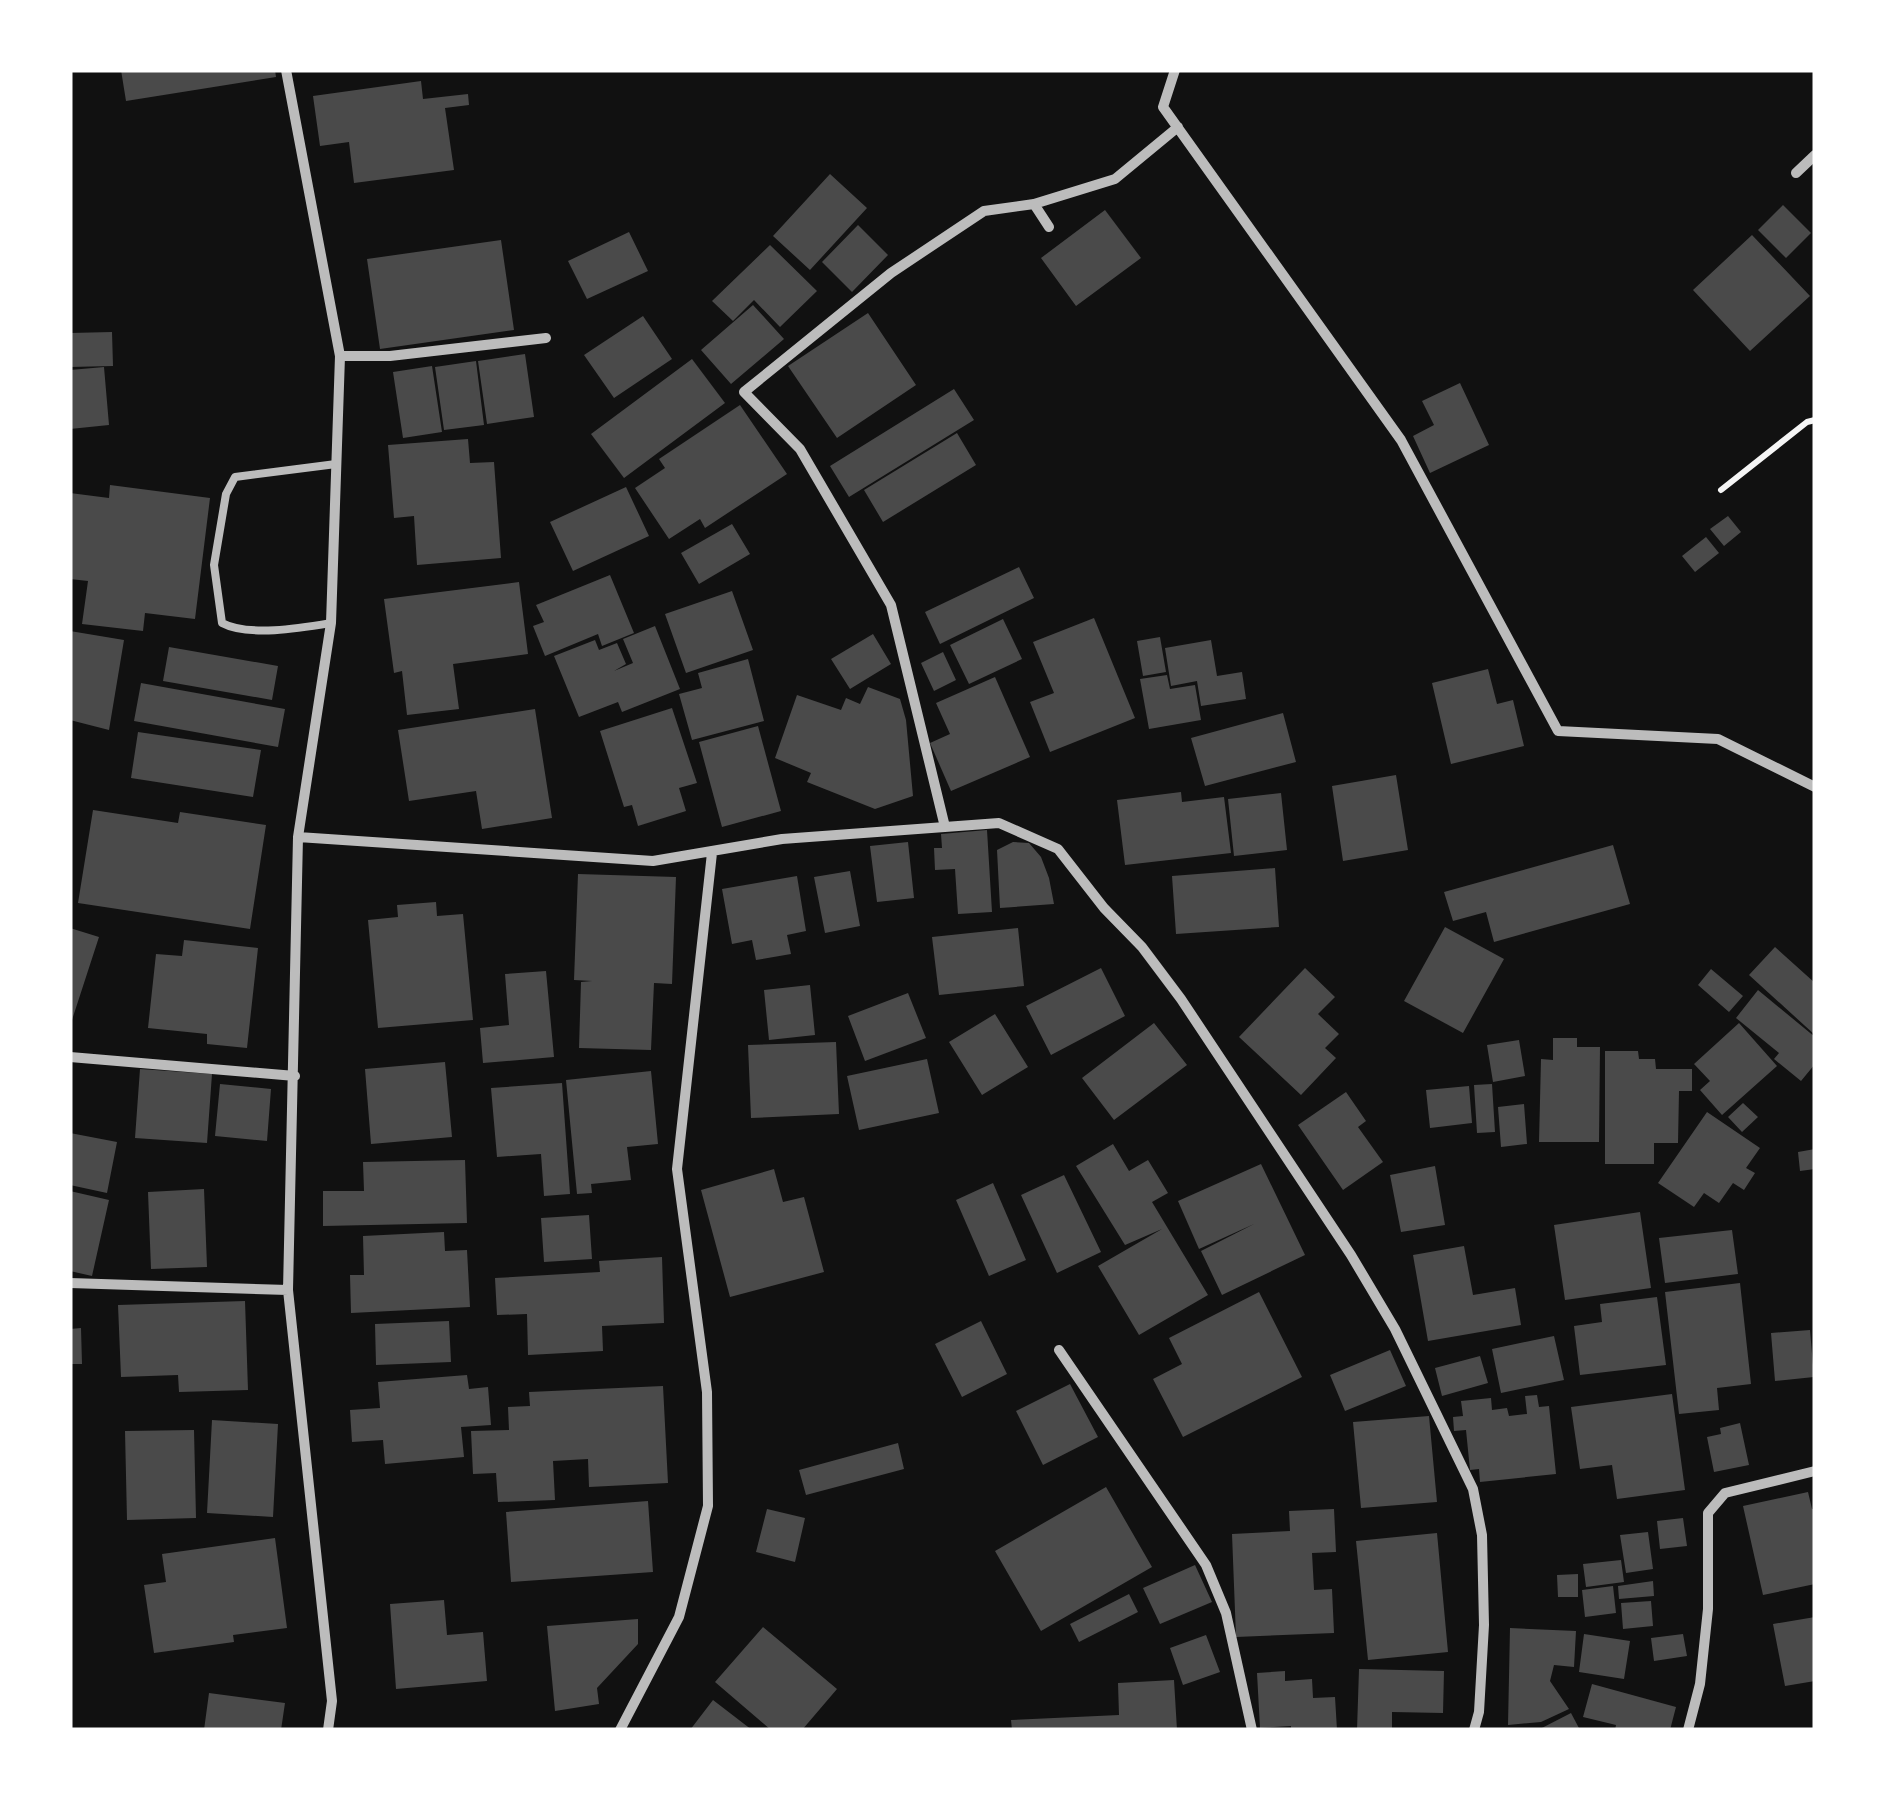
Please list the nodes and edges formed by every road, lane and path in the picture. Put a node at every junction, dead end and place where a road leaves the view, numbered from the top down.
1 (286, 70) edge
2 (1175, 70) edge
3 (1178, 127) junction
4 (1815, 156) edge
5 (1796, 174) dead end
6 (1034, 204) junction
7 (1049, 227) dead end
8 (546, 338) dead end
9 (340, 356) junction
10 (1815, 420) edge
11 (336, 464) junction
12 (1722, 490) dead end
13 (331, 623) junction
14 (1815, 787) edge
15 (945, 827) junction
16 (298, 838) junction
17 (712, 852) junction
18 (70, 1058) edge
19 (295, 1076) junction
20 (70, 1283) edge
21 (288, 1290) junction
22 (1059, 1350) dead end
23 (1815, 1471) edge
24 (328, 1730) edge
25 (620, 1730) edge
26 (1252, 1730) edge
27 (1474, 1730) edge
28 (1688, 1730) edge

1 - 9 street
2 - 3 street
3 - 6 street
3 - 14 street
4 - 5 street
6 - 7 street
6 - 15 street
8 - 9 street
9 - 11 street
10 - 12 path
11 - 13 street
11 - 13 lane
13 - 16 street
15 - 17 street
15 - 27 street
16 - 17 street
16 - 19 street
17 - 25 street
18 - 19 street
19 - 21 street
20 - 21 street
21 - 24 street
22 - 26 street
23 - 28 street

